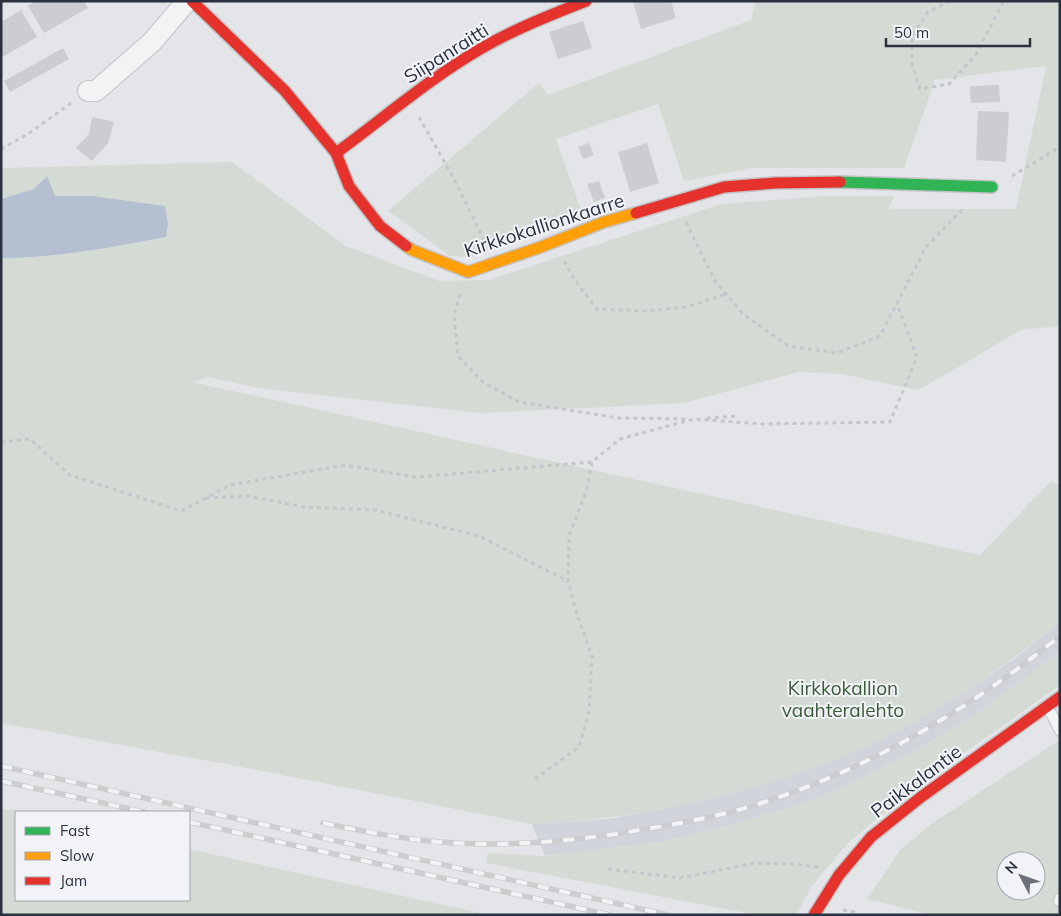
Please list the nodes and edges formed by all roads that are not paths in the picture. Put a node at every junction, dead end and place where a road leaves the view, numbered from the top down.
1 (187, 1) edge
2 (192, 1) edge
3 (586, 1) edge
4 (88, 91) road end
5 (336, 153) junction
6 (992, 187) road end
7 (1060, 697) edge
8 (1048, 706) junction
9 (1060, 731) edge
10 (814, 915) edge

1 - 4 street
2 - 5 street, Kirkkokallionkaarre
3 - 5 street, Siipanraitti
5 - 6 street, Kirkkokallionkaarre
7 - 8 street, Paikkalantie
8 - 9 lane
8 - 10 street, Paikkalantie

